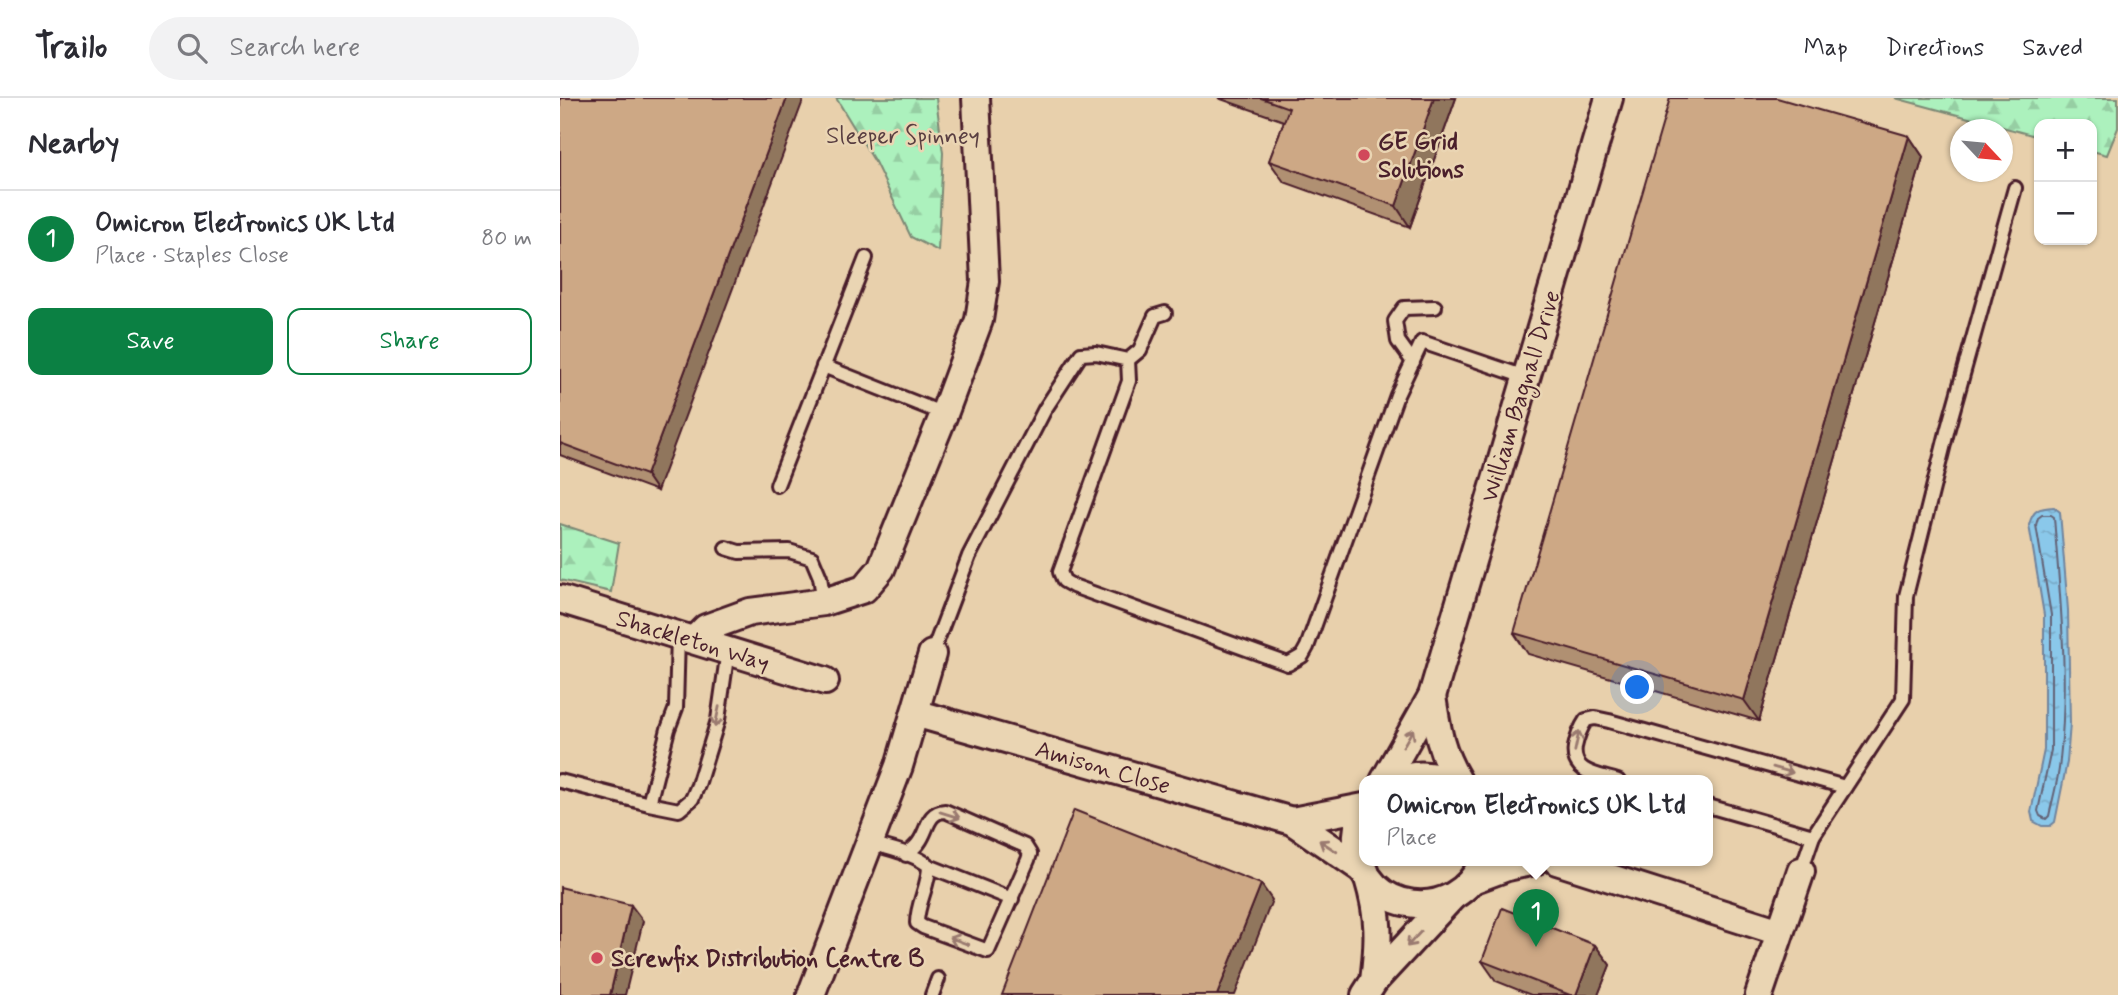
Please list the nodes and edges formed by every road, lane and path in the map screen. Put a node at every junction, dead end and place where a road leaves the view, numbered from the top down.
1 (976, 98) edge
2 (1609, 98) edge
3 (2015, 188) dead end
4 (866, 258) dead end
5 (1434, 307) dead end
6 (1165, 313) dead end
7 (1128, 360) junction
8 (1413, 362) junction
9 (822, 366) junction
10 (1525, 377) junction
11 (944, 414) junction
12 (777, 485) dead end
13 (726, 548) dead end
14 (560, 599) edge
15 (824, 602) junction
16 (686, 637) junction
17 (728, 650) junction
18 (932, 654) joint
19 (825, 681) dead end
20 (1432, 696) junction
21 (915, 713) junction
22 (1387, 775) edge
23 (1454, 775) edge
24 (1597, 775) edge
25 (560, 781) edge
26 (1845, 788) junction
27 (649, 804) junction
28 (1713, 808) edge
29 (1359, 809) edge
30 (1292, 821) junction
31 (1359, 823) edge
32 (1813, 836) junction
33 (871, 843) junction
34 (906, 855) junction
35 (1359, 859) edge
36 (929, 866) junction
37 (1362, 866) edge
38 (1512, 866) edge
39 (1573, 866) edge
40 (1801, 871) joint
41 (1366, 874) junction
42 (1469, 879) edge
43 (1012, 899) junction
44 (1780, 932) junction
45 (938, 979) dead end
46 (1370, 988) edge
47 (811, 995) edge
48 (932, 995) edge
49 (1759, 995) edge

1 - 11 street
2 - 10 street, William Bagnall Drive
3 - 26 lane
4 - 9 lane
5 - 8 lane
6 - 7 lane
7 - 8 lane
7 - 18 lane
8 - 10 lane
9 - 11 lane
9 - 12 lane
10 - 20 street, William Bagnall Drive
11 - 15 street
13 - 15 lane
14 - 16 street, Shackleton Way
15 - 16 street
16 - 17 street, Shackleton Way
16 - 27 lane
17 - 19 street, Shackleton Way
17 -> 27 lane
18 - 21 street
22 -> 20 street, William Bagnall Drive
20 - 23 street, William Bagnall Drive
21 - 30 street, Amison Close
21 - 33 street
24 -> 26 lane
25 - 27 lane
26 - 32 lane
28 - 32 lane
29 - 30 street, Amison Close
41 -> 30 street, Amison Close
31 - 35 street
32 - 40 lane
33 - 34 lane
33 - 47 street
34 - 36 lane
34 -> 43 lane
36 - 43 lane
43 -> 36 lane
37 - 41 street
38 - 42 street, Amison Close
39 - 44 street
40 - 44 street
41 - 42 street, Amison Close
41 - 46 street
42 -> 46 street
44 - 49 street
45 - 48 lane

